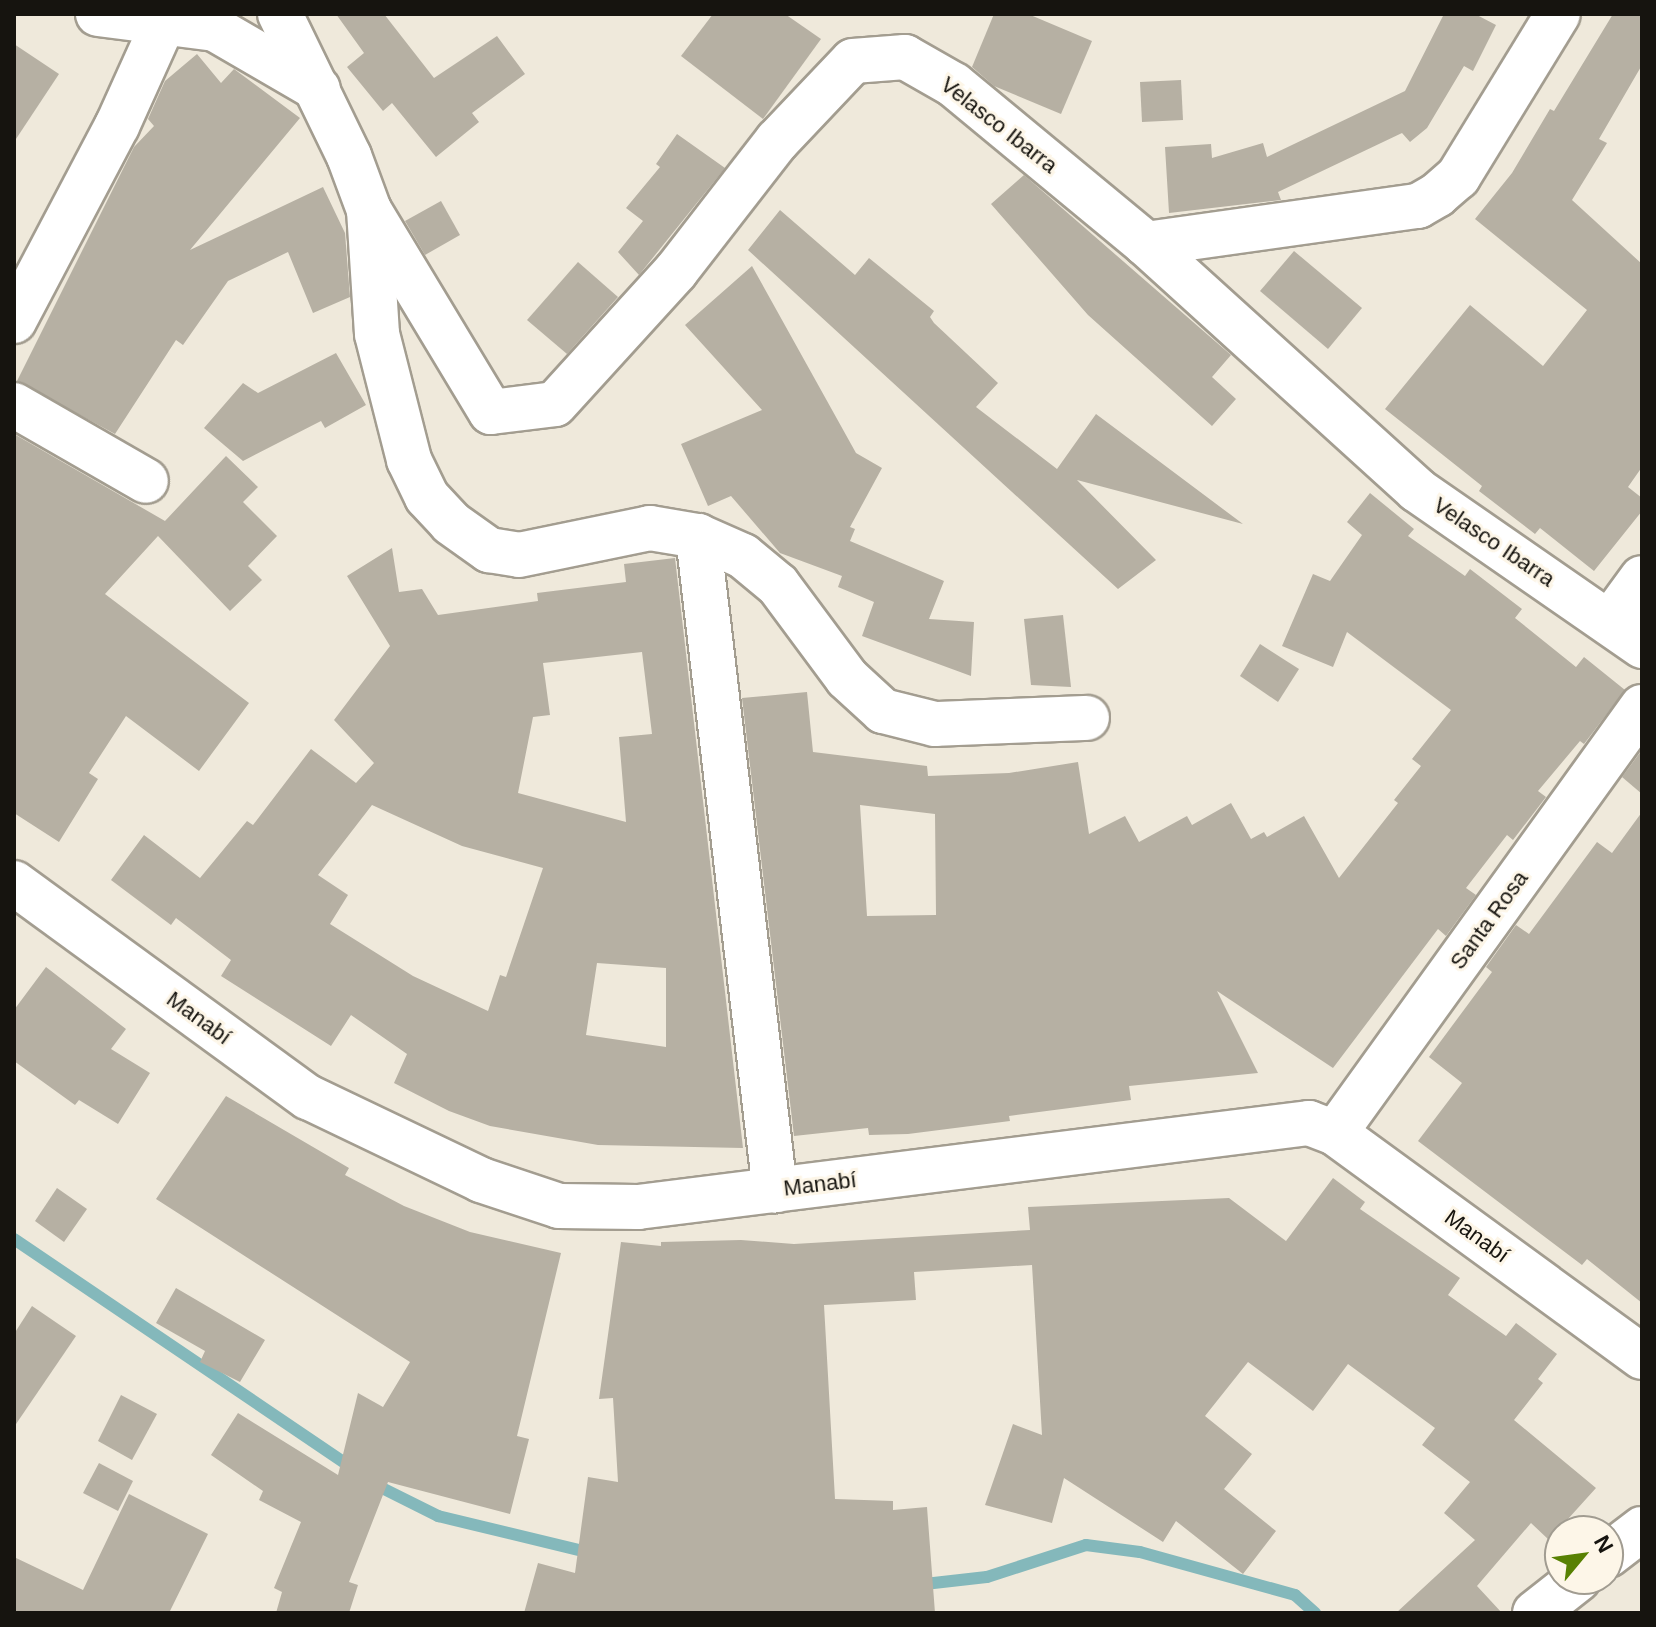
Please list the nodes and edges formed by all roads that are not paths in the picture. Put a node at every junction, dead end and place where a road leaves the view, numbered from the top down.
1 (98, 14) edge
2 (280, 14) edge
3 (1558, 14) edge
4 (164, 22) junction
5 (318, 89) junction
6 (369, 210) junction
7 (1146, 244) junction
8 (14, 321) edge
9 (14, 405) edge
10 (146, 481) dead end
11 (698, 536) junction
12 (1642, 578) edge
13 (1626, 634) edge
14 (1642, 707) edge
15 (1087, 718) dead end
16 (14, 883) edge
17 (1335, 1133) junction
18 (775, 1190) junction
19 (1642, 1357) edge
20 (1642, 1529) edge
21 (1624, 1543) edge
22 (1558, 1595) edge
23 (1535, 1613) edge

1 - 4 street
2 - 5 street
3 - 7 street
4 - 5 street
4 - 8 street
5 - 6 street
6 - 7 street, Velasco Ibarra
6 - 11 street
7 - 13 street, Velasco Ibarra
9 - 10 street
11 - 15 street
11 - 18 street
12 - 13 street
14 - 17 street, Santa Rosa
16 - 18 street, Manabí
17 - 18 street, Manabí
17 - 19 street, Manabí
20 - 21 street
22 - 23 street

